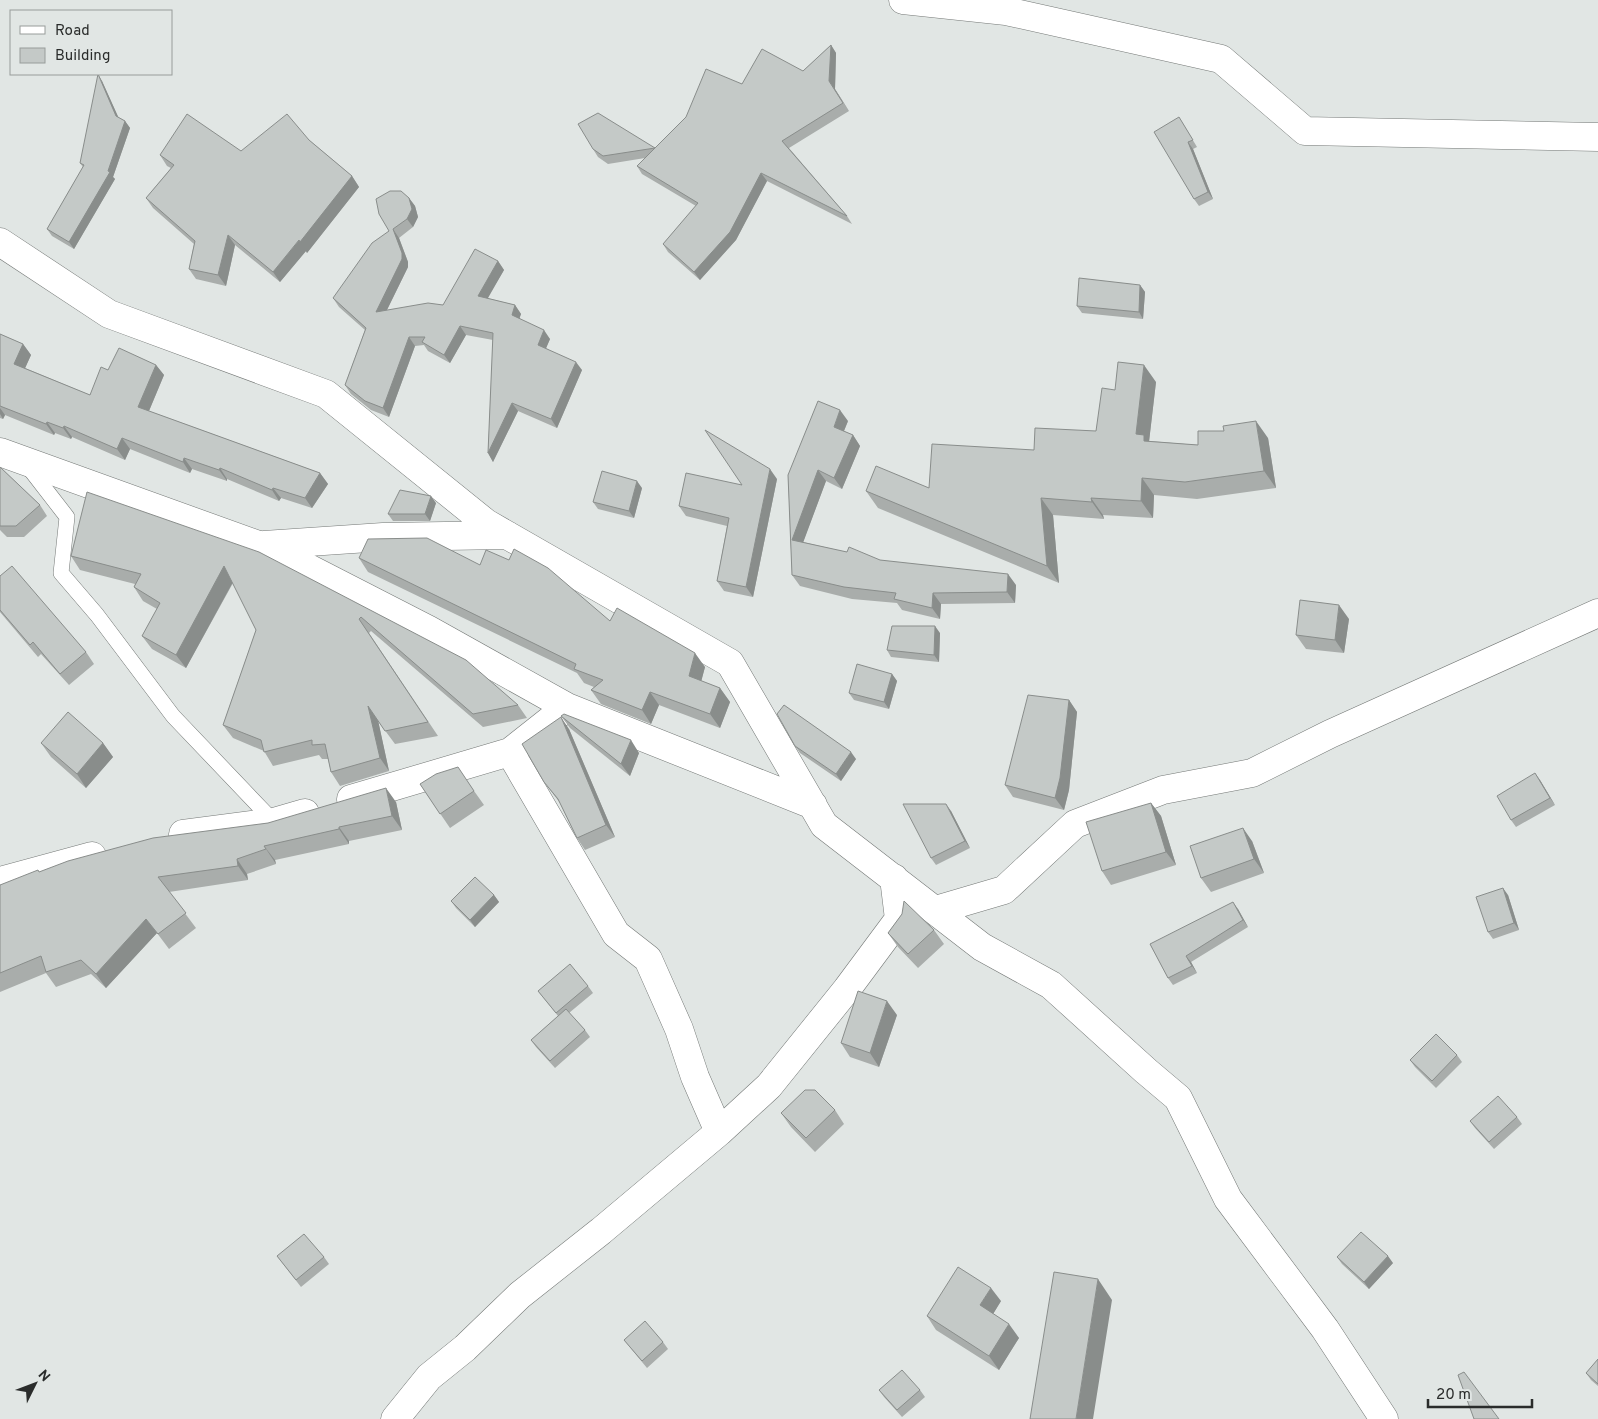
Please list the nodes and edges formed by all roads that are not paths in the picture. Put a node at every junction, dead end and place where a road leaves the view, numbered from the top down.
1 (903, 0) edge
2 (1598, 137) edge
3 (0, 242) edge
4 (11, 456) edge
5 (507, 535) junction
6 (260, 545) junction
7 (1598, 613) edge
8 (567, 707) junction
9 (510, 752) junction
10 (812, 805) junction
11 (274, 822) junction
12 (160, 837) edge
13 (113, 850) edge
14 (894, 878) junction
15 (0, 881) edge
16 (936, 910) junction
17 (719, 1132) junction
18 (395, 1419) edge
19 (1384, 1419) edge

1 - 2 street
3 - 5 street
4 - 6 street
4 - 11 lane
5 - 6 street
5 - 10 street
6 - 8 street
7 - 16 street
8 - 9 street
8 - 10 street
9 - 11 street
9 - 17 street
10 - 14 street
11 - 12 street
13 - 15 street
14 - 16 street
14 - 17 street
16 - 19 street
17 - 18 street

